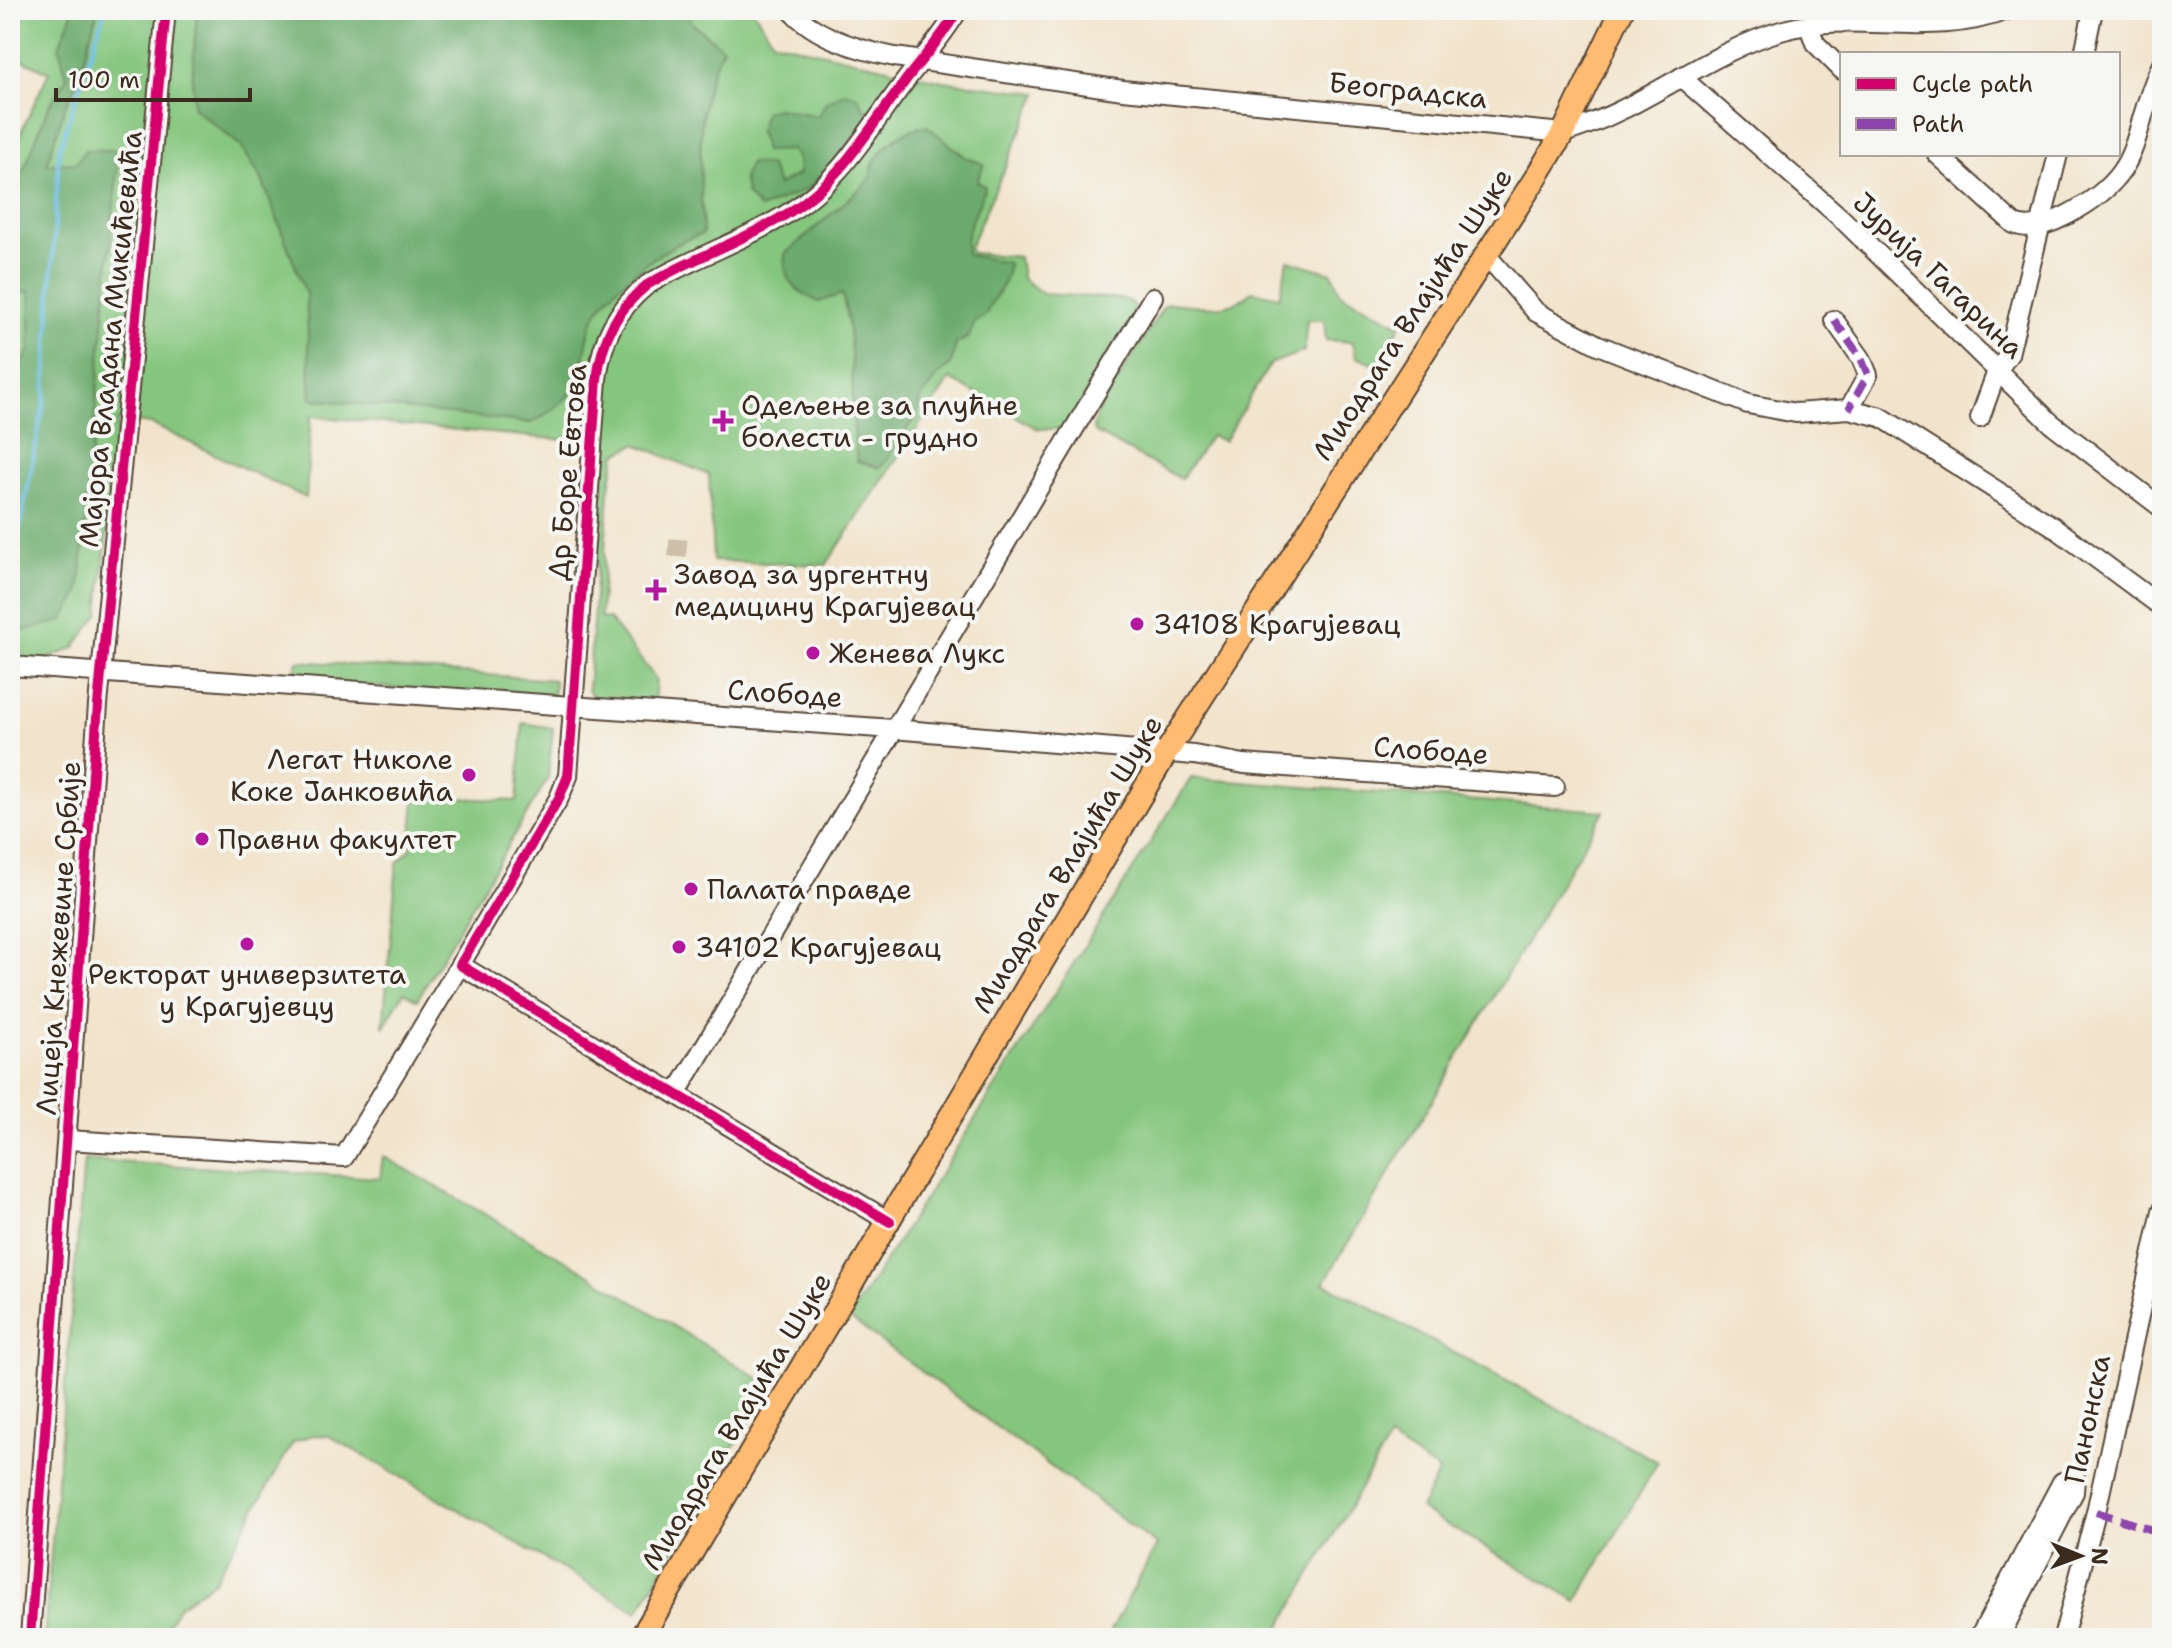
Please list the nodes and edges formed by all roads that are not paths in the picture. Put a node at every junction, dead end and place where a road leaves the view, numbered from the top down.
1 (166, 10) edge
2 (791, 10) edge
3 (958, 10) edge
4 (1622, 10) edge
5 (2007, 10) edge
6 (2093, 10) edge
7 (1809, 26) junction
8 (2084, 52) edge
9 (923, 61) junction
10 (2162, 64) edge
11 (1840, 68) edge
12 (1681, 77) junction
13 (1563, 133) junction
14 (1939, 156) edge
15 (2058, 156) edge
16 (2041, 224) junction
17 (1488, 257) junction
18 (1153, 297) dead end
19 (1834, 320) dead end
20 (1997, 371) junction
21 (1849, 409) junction
22 (1980, 418) dead end
23 (2162, 508) edge
24 (2162, 607) edge
25 (10, 666) edge
26 (102, 673) junction
27 (573, 707) junction
28 (893, 729) junction
29 (1166, 753) junction
30 (1555, 787) dead end
31 (460, 965) junction
32 (676, 1094) junction
33 (68, 1140) junction
34 (2162, 1211) edge
35 (890, 1222) junction
36 (30, 1638) edge
37 (641, 1638) edge
38 (1979, 1638) edge
39 (1999, 1638) edge
40 (2063, 1638) edge

1 - 26 street, Мајора Владана Микићевића
2 - 9 street, Београдска
3 - 9 street, Др Боре Евтова
4 - 13 main road, Миодрага Влајића Шуке
5 - 7 street, Београдска
6 - 8 street
7 - 11 street
7 - 12 street, Београдска
9 - 13 street, Београдска
9 - 27 street, Др Боре Евтова
10 - 16 street
12 - 13 street, Београдска
12 - 20 street, Јурија Гагарина
13 - 17 main road, Миодрага Влајића Шуке
14 - 16 street
15 - 16 street
16 - 20 street
17 - 21 street
17 - 29 main road, Миодрага Влајића Шуке
18 - 28 street
19 - 21 street
20 - 22 street
20 - 23 street, Јурија Гагарина
21 - 24 street
25 - 26 street, Слободе
26 - 27 street, Слободе
26 - 33 street, Лицеја Кнежевине Србије
27 - 28 street, Слободе
27 - 31 street, Др Боре Евтова
28 - 29 street, Слободе
28 - 32 street
29 - 30 street, Слободе
29 - 35 main road, Миодрага Влајића Шуке
31 - 32 street
31 - 33 street, Др Боре Евтова
32 - 35 street
33 - 36 street, Лицеја Кнежевине Србије
34 - 40 street, Панонска
35 - 37 main road, Миодрага Влајића Шуке
38 - 39 street

